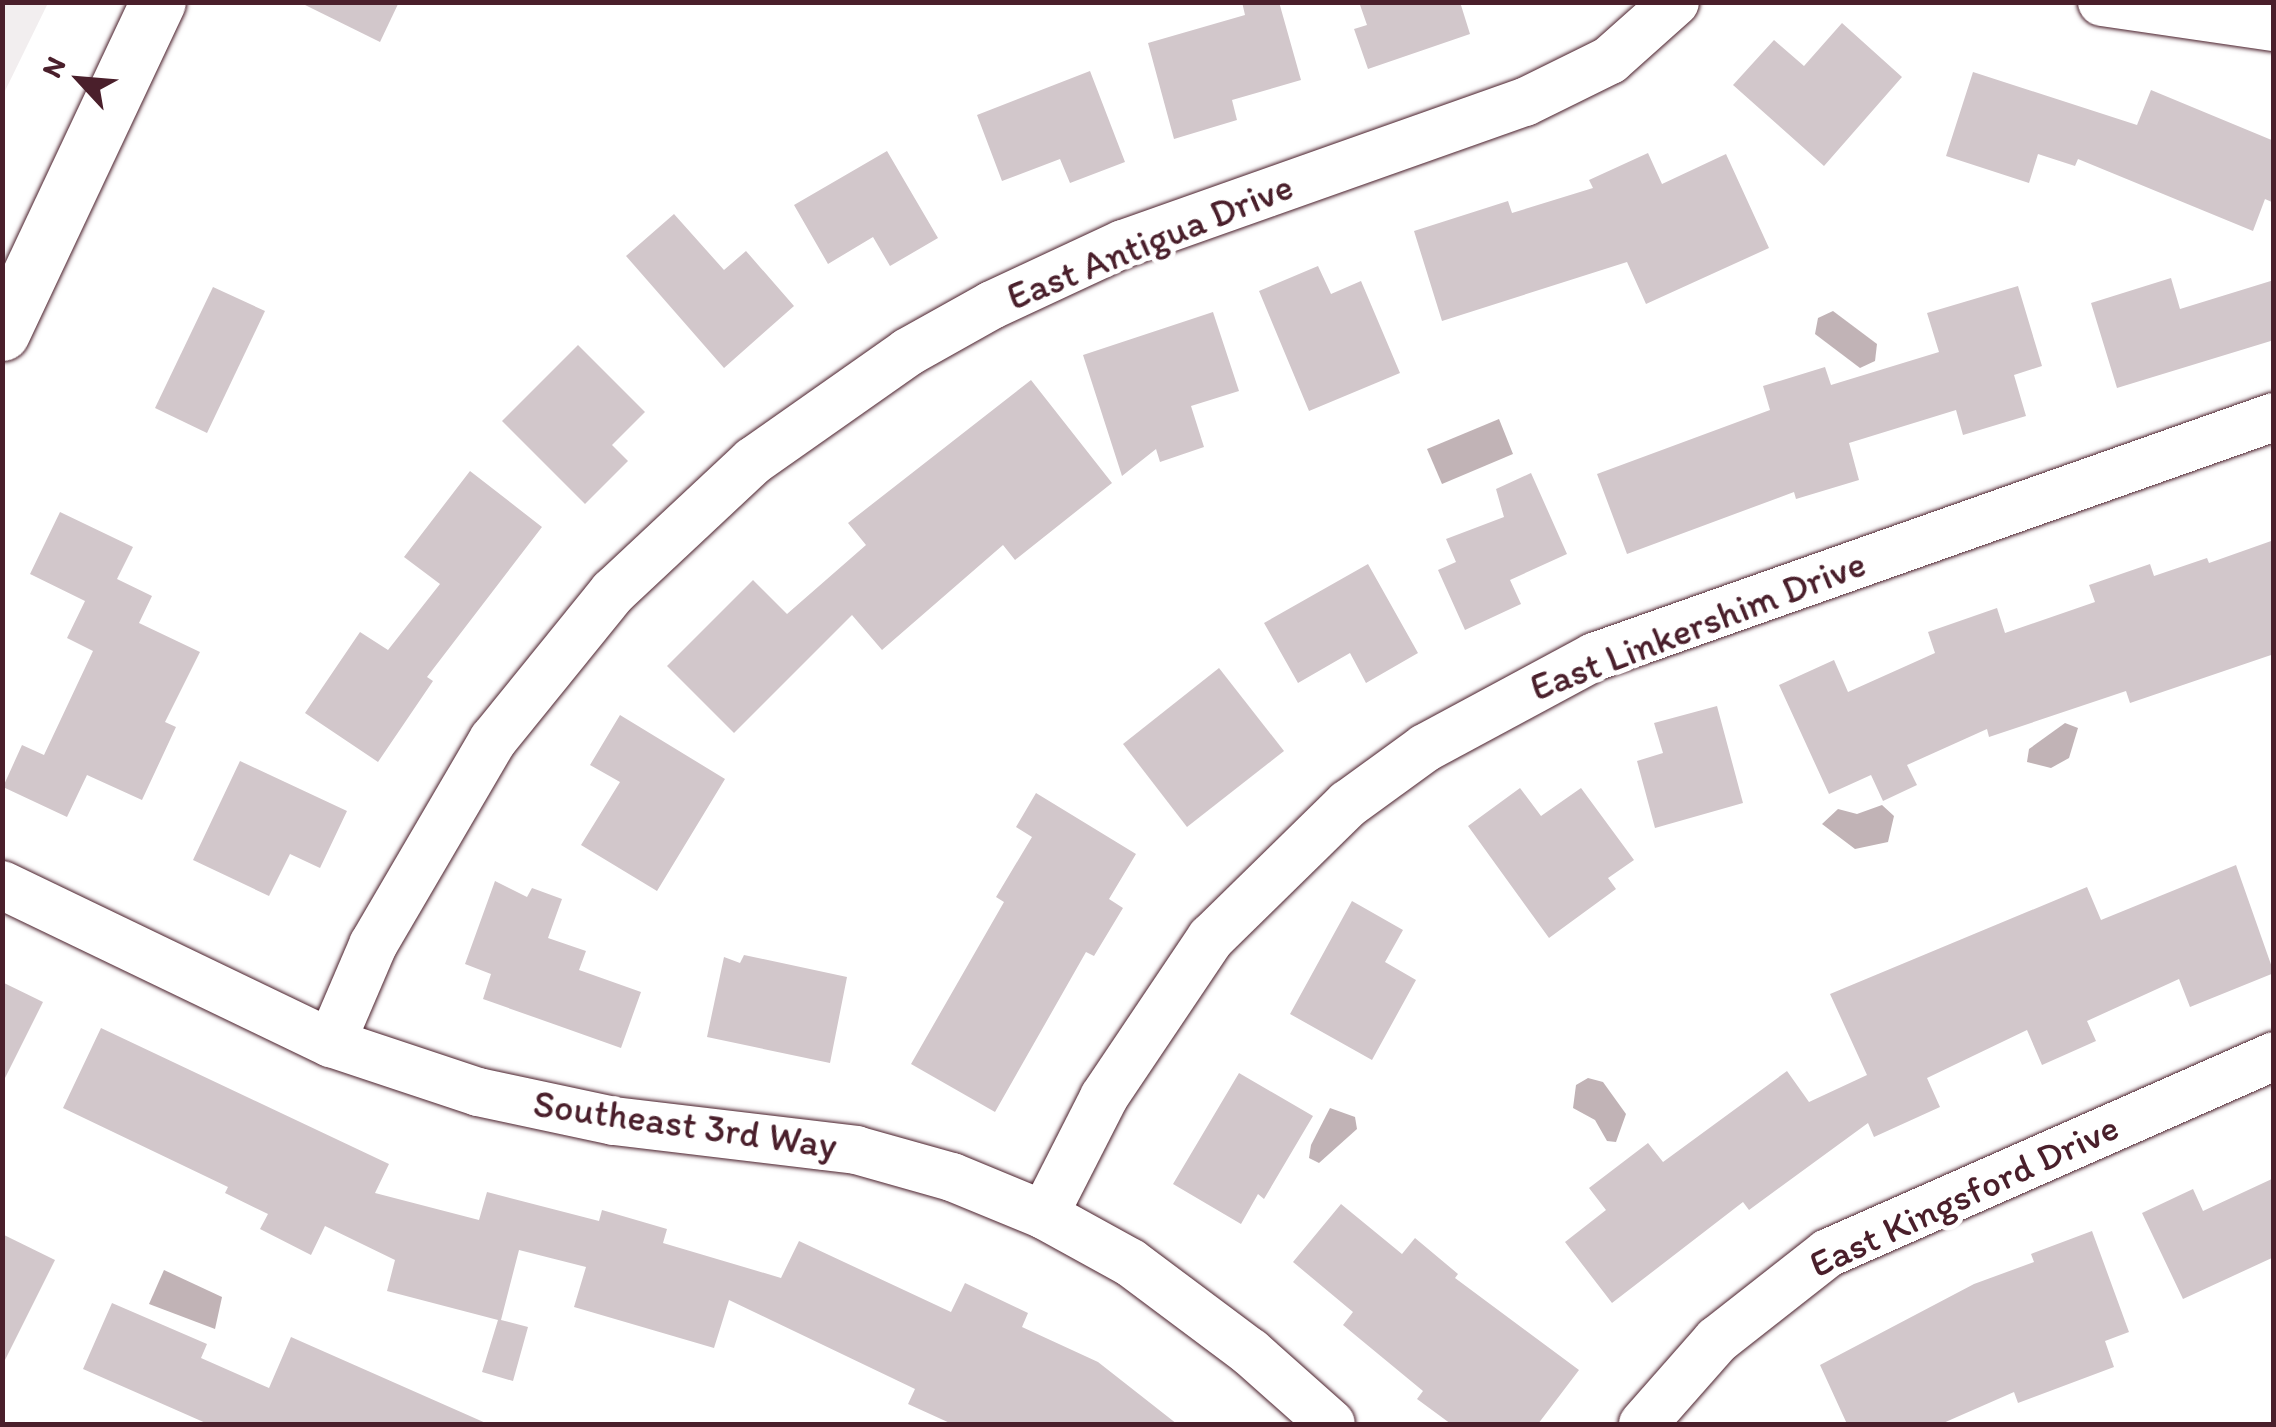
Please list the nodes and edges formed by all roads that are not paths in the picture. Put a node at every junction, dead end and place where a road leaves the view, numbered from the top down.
1 (158, 2) edge
2 (1675, 2) edge
3 (2102, 2) edge
4 (2274, 27) edge
5 (2, 333) edge
6 (2274, 416) edge
7 (2, 886) edge
8 (332, 1043) junction
9 (2274, 1056) edge
10 (1044, 1215) junction
11 (1331, 1424) edge
12 (1643, 1424) edge

1 - 5 main road
2 - 8 street, East Antigua Drive
3 - 4 street
6 - 10 street, East Linkershim Drive
7 - 8 street, Southeast 3rd Way
8 - 10 street, Southeast 3rd Way
9 - 12 street, East Kingsford Drive
10 - 11 street, Southeast 3rd Way

